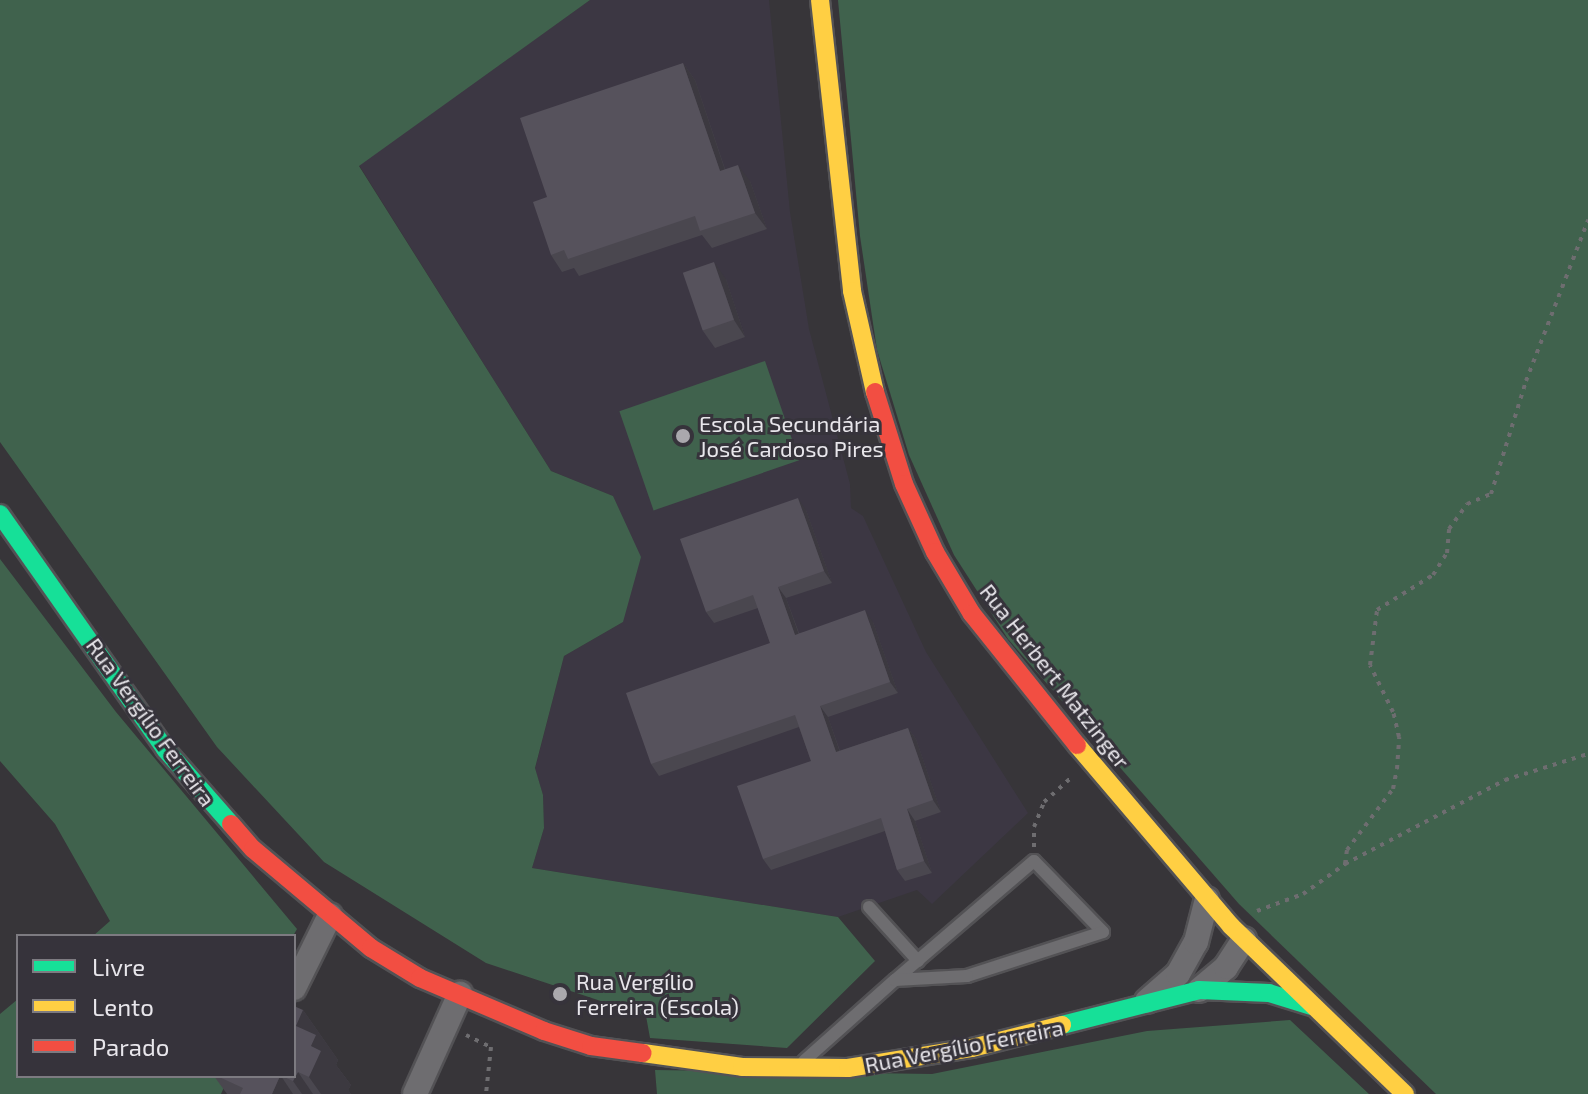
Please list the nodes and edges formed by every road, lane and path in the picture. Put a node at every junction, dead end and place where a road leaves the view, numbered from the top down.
1 (820, 0) edge
2 (1588, 220) edge
3 (0, 514) edge
4 (1588, 754) edge
5 (1090, 761) junction
6 (1034, 861) junction
7 (1345, 864) junction
8 (1207, 899) junction
9 (869, 907) dead end
10 (330, 915) junction
11 (1237, 932) junction
12 (918, 961) junction
13 (895, 980) junction
14 (296, 984) edge
15 (1199, 990) junction
16 (460, 994) junction
17 (1144, 1004) junction
18 (1311, 1006) junction
19 (445, 1027) junction
20 (796, 1068) junction
21 (415, 1094) edge
22 (486, 1094) edge
23 (1405, 1094) edge

1 - 5 street, Rua Herbert Matzinger
2 - 7 path
3 - 10 street, Rua Vergílio Ferreira
4 - 7 path
5 - 6 path
5 - 8 street, Rua Herbert Matzinger
6 - 12 lane
6 - 13 lane
7 - 11 path
8 - 11 street, Rua Herbert Matzinger
8 - 17 street, Rua Vergílio Ferreira
9 - 12 lane
10 - 14 street
10 - 16 street, Rua Vergílio Ferreira
11 - 15 street, Rua Vergílio Ferreira
11 - 18 street, Rua Herbert Matzinger
12 - 13 lane
13 - 20 lane
15 - 17 street, Rua Vergílio Ferreira
15 - 18 street, Rua Vergílio Ferreira
16 - 19 street
16 - 20 street, Rua Vergílio Ferreira
17 - 20 street, Rua Vergílio Ferreira
18 - 23 street, Rua Herbert Matzinger
19 - 21 street
19 - 22 path

